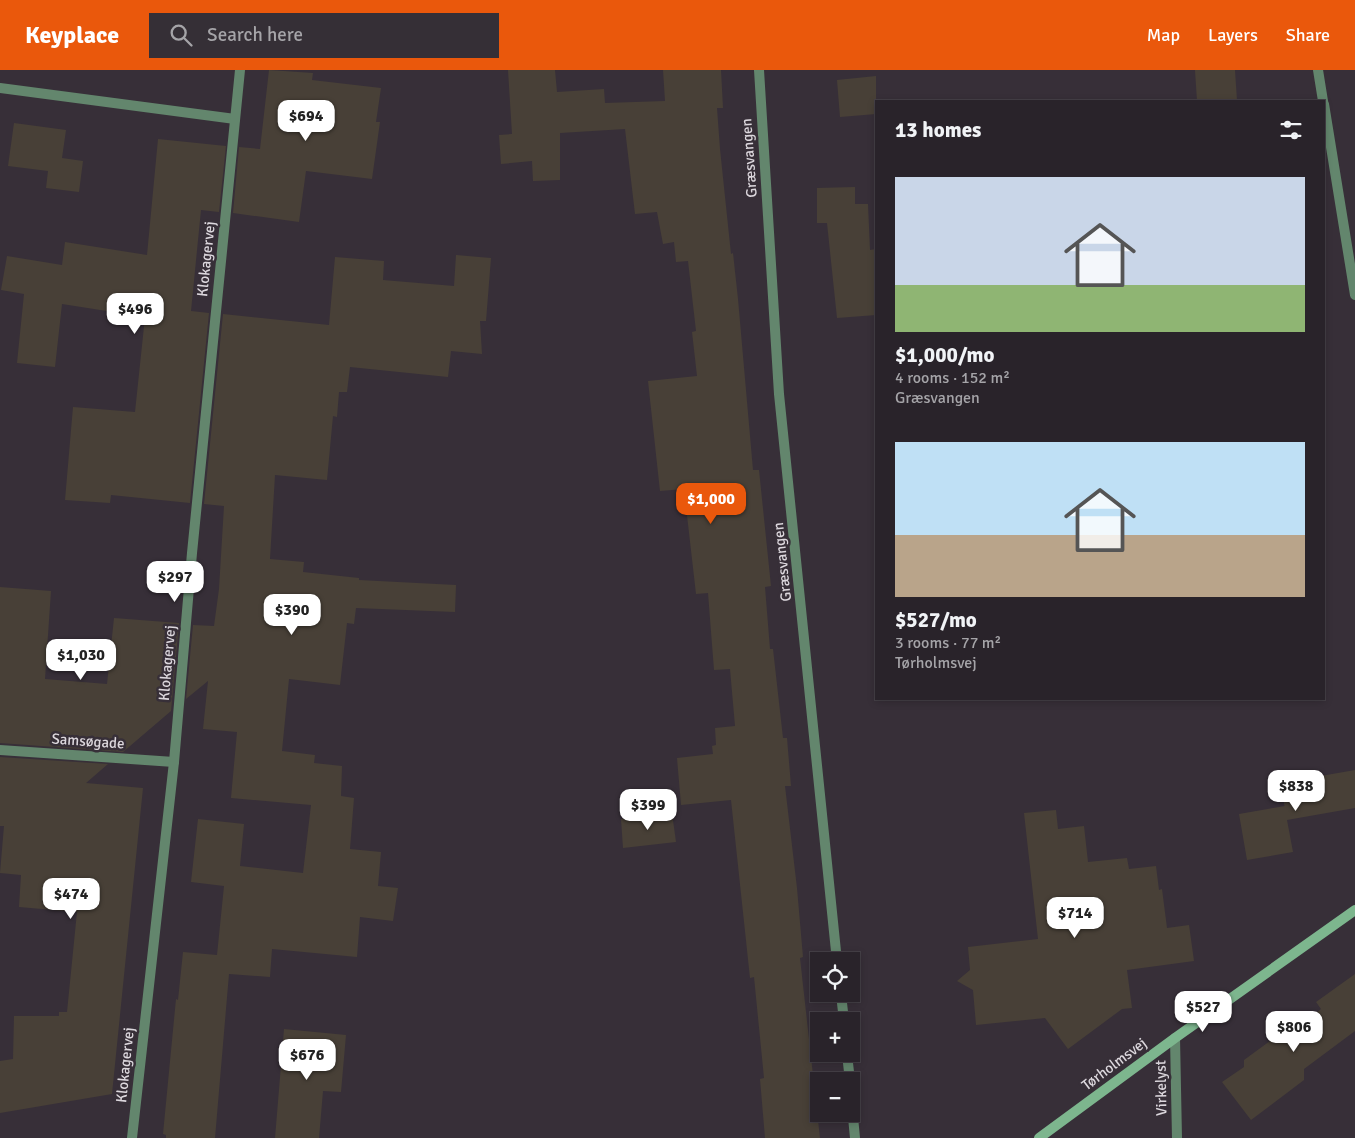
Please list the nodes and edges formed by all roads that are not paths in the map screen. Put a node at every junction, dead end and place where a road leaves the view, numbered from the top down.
1 (240, 70) edge
2 (759, 70) edge
3 (1318, 70) edge
4 (0, 88) edge
5 (1323, 100) edge
6 (1325, 109) edge
7 (235, 119) junction
8 (1355, 295) edge
9 (0, 750) edge
10 (174, 762) junction
11 (1355, 910) edge
12 (837, 952) edge
13 (1174, 1038) junction
14 (854, 1122) edge
15 (132, 1138) edge
16 (856, 1138) edge
17 (1039, 1138) edge
18 (1177, 1138) edge

1 - 7 street, Klokagervej
2 - 12 street, Græsvangen
3 - 5 street
4 - 7 street
6 - 8 street
7 - 10 street, Klokagervej
9 - 10 street, Samsøgade
10 - 15 street, Klokagervej
11 - 13 street, Tørholmsvej
13 - 17 street, Tørholmsvej
13 - 18 street, Virkelyst
14 - 16 street

